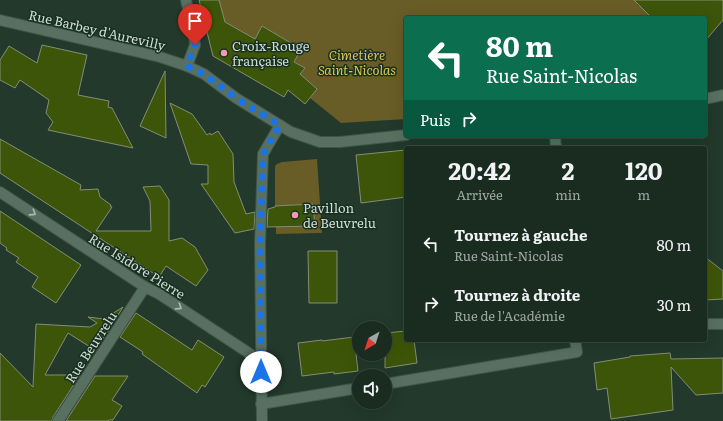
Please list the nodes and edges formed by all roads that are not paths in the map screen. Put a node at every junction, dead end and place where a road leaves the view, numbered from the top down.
1 (186, 0) edge
2 (0, 20) edge
3 (187, 66) junction
4 (723, 95) edge
5 (707, 99) edge
6 (280, 125) junction
7 (404, 135) edge
8 (0, 192) edge
9 (145, 287) junction
10 (707, 324) edge
11 (723, 324) edge
12 (575, 342) edge
13 (261, 361) junction
14 (392, 383) edge
15 (352, 389) edge
16 (262, 404) junction
17 (58, 421) edge
18 (262, 421) edge

1 - 3 street
2 - 3 street, Rue Barbey d'Aurevilly
3 - 6 street, Rue Barbey d'Aurevilly
4 - 5 street
6 - 7 street, Rue Barbey d'Aurevilly
6 - 13 street
8 -> 9 street, Rue Isidore Pierre
9 -> 13 street, Rue Isidore Pierre
9 - 17 street, Rue Beuvrelu
10 - 11 street
12 - 14 street
13 - 16 street
15 - 16 street
16 - 18 street

